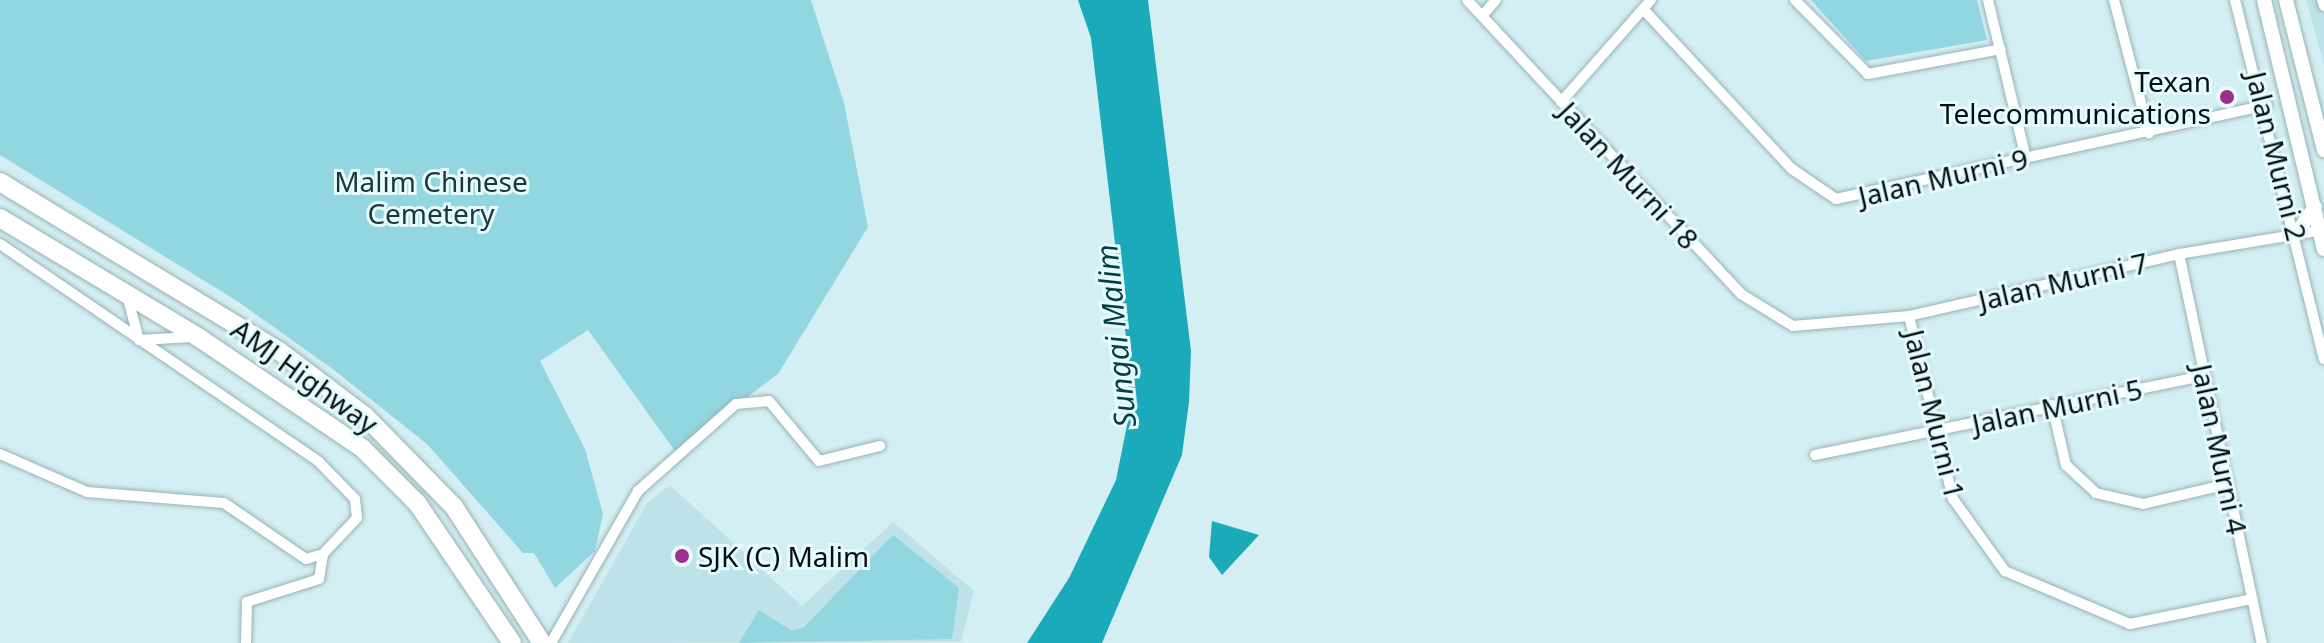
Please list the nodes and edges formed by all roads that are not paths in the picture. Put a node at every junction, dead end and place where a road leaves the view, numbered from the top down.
1 (1467, 0) edge
2 (1496, 0) edge
3 (1651, 0) edge
4 (1795, 0) edge
5 (1988, 0) edge
6 (2114, 0) edge
7 (2235, 0) edge
8 (2264, 0) edge
9 (2286, 0) edge
10 (2322, 0) edge
11 (2324, 6) edge
12 (1644, 10) junction
13 (1482, 16) junction
14 (2001, 49) junction
15 (1561, 102) junction
16 (2267, 105) junction
17 (2149, 133) junction
18 (2324, 150) edge
19 (2026, 158) junction
20 (0, 182) edge
21 (2315, 207) junction
22 (0, 218) edge
23 (2322, 230) edge
24 (2296, 234) junction
25 (0, 245) edge
26 (2324, 249) edge
27 (2179, 254) junction
28 (121, 291) junction
29 (1909, 316) junction
30 (1806, 328) joint
31 (198, 337) junction
32 (139, 340) junction
33 (2324, 359) edge
34 (2205, 376) junction
35 (2052, 405) junction
36 (1934, 432) junction
37 (880, 446) dead end
38 (0, 454) edge
39 (1815, 455) dead end
40 (2228, 484) junction
41 (323, 554) junction
42 (2252, 599) junction
43 (246, 643) edge
44 (512, 643) edge
45 (542, 643) edge
46 (551, 643) edge
47 (2262, 643) edge

1 - 13 street, Jalan Murni 18
2 - 13 street
3 - 12 street
4 - 14 street
5 - 14 street
6 - 17 street
7 - 16 street, Jalan Murni 2
8 - 21 main road
9 - 18 main road
10 - 11 street
12 - 15 street
12 - 19 street, Jalan Murni 9
13 - 15 street, Jalan Murni 18
14 - 19 street
15 - 30 street, Jalan Murni 18
16 - 17 street, Jalan Murni 9
16 - 24 street, Jalan Murni 2
17 - 19 street, Jalan Murni 9
20 - 45 highway, AMJ Highway
21 - 23 main road
21 - 24 main road
22 - 28 highway, AMJ Highway
23 - 24 street, Jalan Murni 7
23 - 26 main road
24 - 27 street, Jalan Murni 7
24 - 33 street, Jalan Murni 2
25 - 32 street
27 - 29 street, Jalan Murni 7
27 - 34 street, Jalan Murni 4
28 - 31 highway, AMJ Highway
28 - 32 street
29 - 30 street, Jalan Murni 7
29 - 36 street, Jalan Murni 1
31 - 32 street
31 - 44 highway, AMJ Highway
32 - 41 street
34 - 35 street, Jalan Murni 5
34 - 40 street, Jalan Murni 4
35 - 36 street, Jalan Murni 5
35 - 40 street
36 - 39 street, Jalan Murni 5
36 - 42 street, Jalan Murni 1
37 - 46 street
38 - 41 street
40 - 42 street, Jalan Murni 4
41 - 43 street
42 - 47 street, Jalan Murni 4

